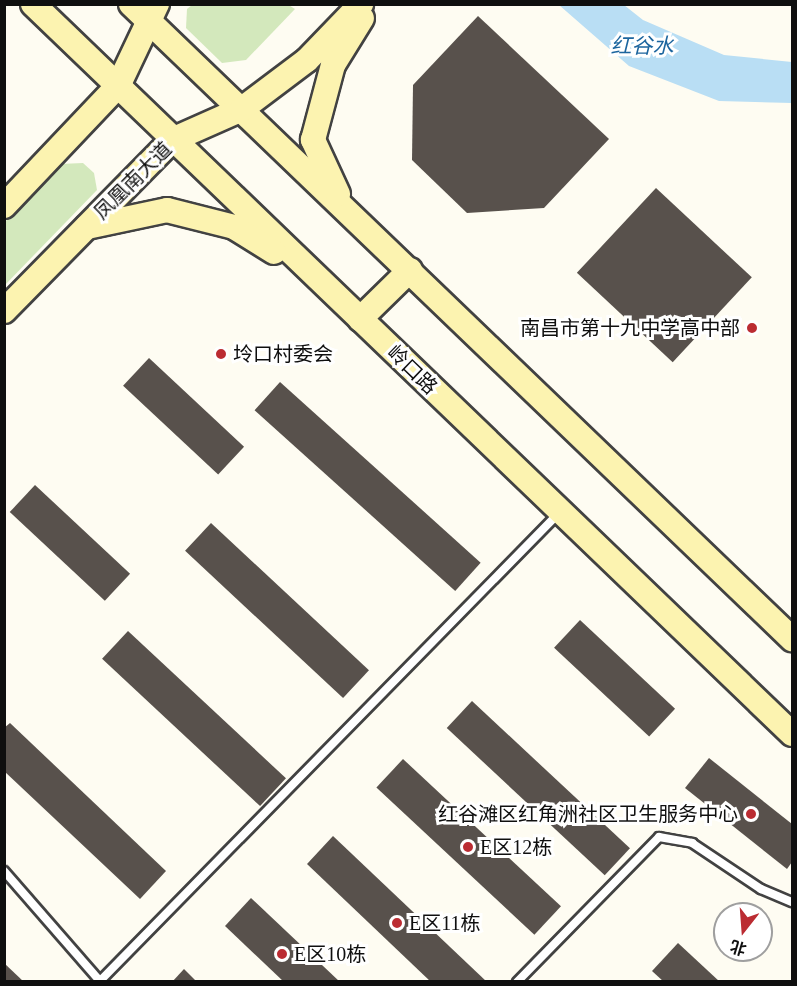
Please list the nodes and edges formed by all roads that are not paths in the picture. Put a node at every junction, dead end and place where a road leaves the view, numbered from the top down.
1 (33, 4) edge
2 (131, 4) edge
3 (361, 4) edge
4 (370, 4) edge
5 (153, 13) edge
6 (118, 86) junction
7 (242, 109) junction
8 (172, 140) junction
9 (4, 206) edge
10 (344, 207) junction
11 (87, 227) junction
12 (410, 270) junction
13 (315, 277) junction
14 (4, 311) edge
15 (360, 319) junction
16 (560, 512) junction
17 (792, 639) edge
18 (792, 734) edge
19 (4, 871) edge
20 (792, 902) edge
21 (99, 981) edge
22 (517, 981) edge

1 - 6 street, 岭口路
2 - 5 street
3 - 7 street, 凤凰南大道
4 - 10 street
5 - 6 street
5 - 7 street
6 - 8 street, 岭口路
6 - 9 street
7 - 8 street, 凤凰南大道
7 - 10 street
8 - 11 street, 凤凰南大道
8 - 13 street, 岭口路
10 - 12 street
11 - 13 street
11 - 14 street, 凤凰南大道
12 - 15 street
12 - 17 street
13 - 15 street, 岭口路
15 - 16 street, 岭口路
16 - 18 street, 岭口路
16 - 21 lane
19 - 21 lane
20 - 22 lane

